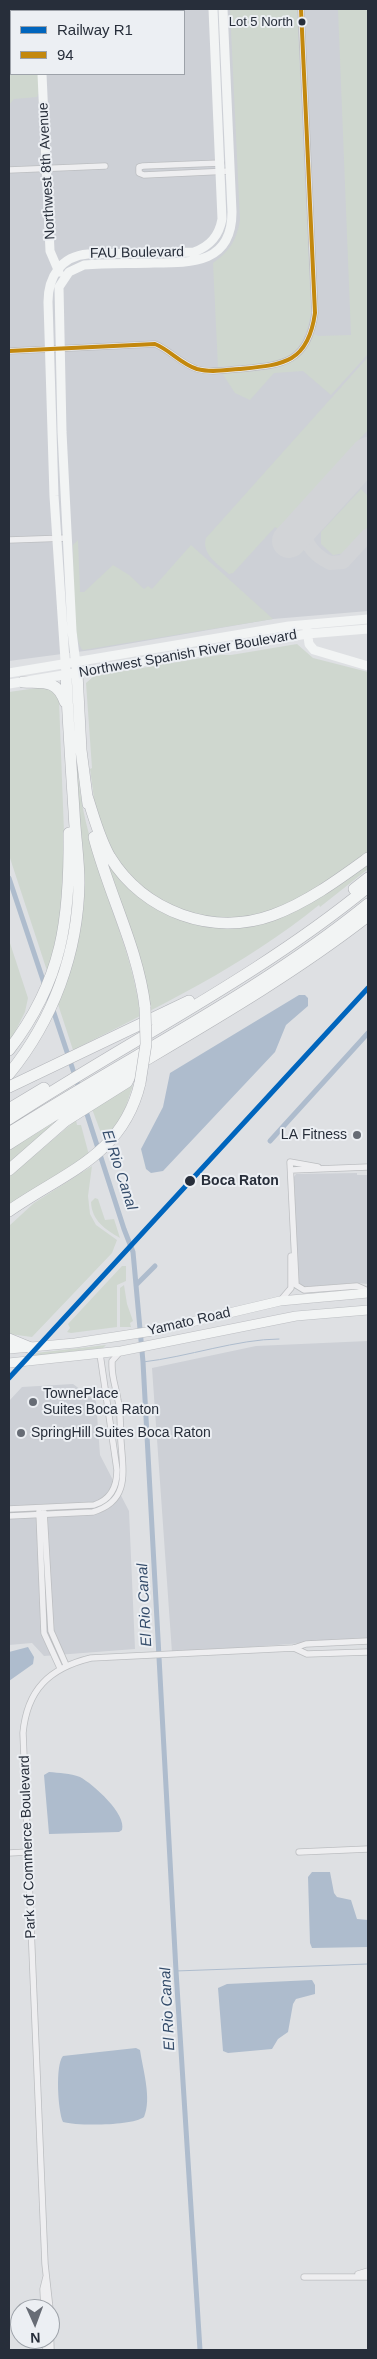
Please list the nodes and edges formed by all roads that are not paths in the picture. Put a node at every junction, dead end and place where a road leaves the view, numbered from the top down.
1 (213, 9) edge
2 (223, 9) edge
3 (301, 9) edge
4 (42, 75) edge
5 (105, 166) dead end
6 (220, 167) junction
7 (230, 167) junction
8 (47, 169) junction
9 (9, 170) edge
10 (139, 170) dead end
11 (58, 267) junction
12 (59, 287) junction
13 (55, 348) junction
14 (9, 350) edge
15 (62, 538) junction
16 (9, 540) edge
17 (368, 619) edge
18 (306, 624) junction
19 (368, 629) edge
20 (307, 634) junction
21 (368, 666) edge
22 (70, 668) junction
23 (9, 672) edge
24 (23, 682) junction
25 (9, 684) edge
26 (68, 710) junction
27 (70, 746) junction
28 (87, 796) junction
29 (368, 858) edge
30 (368, 878) edge
31 (368, 887) edge
32 (368, 904) edge
33 (368, 916) edge
34 (9, 1050) edge
35 (84, 1062) junction
36 (9, 1074) edge
37 (63, 1081) junction
38 (9, 1087) edge
39 (95, 1091) junction
40 (71, 1106) junction
41 (9, 1109) edge
42 (9, 1119) edge
43 (9, 1133) edge
44 (9, 1144) edge
45 (318, 1167) junction
46 (368, 1167) edge
47 (9, 1170) edge
48 (291, 1170) junction
49 (27, 1201) junction
50 (9, 1212) edge
51 (9, 1220) edge
52 (293, 1250) junction
53 (368, 1292) edge
54 (280, 1301) junction
55 (368, 1310) edge
56 (133, 1334) junction
57 (9, 1339) edge
58 (31, 1348) junction
59 (9, 1349) edge
60 (121, 1351) junction
61 (100, 1354) junction
62 (9, 1363) edge
63 (117, 1489) junction
64 (41, 1508) junction
65 (9, 1509) edge
66 (38, 1515) junction
67 (45, 1515) junction
68 (9, 1516) edge
69 (368, 1641) edge
70 (294, 1648) junction
71 (368, 1652) edge
72 (66, 1665) junction
73 (60, 1668) junction
74 (368, 1849) edge
75 (28, 1852) junction
76 (299, 1852) dead end
77 (9, 1853) edge
78 (368, 2271) edge
79 (46, 2275) junction
80 (354, 2275) junction
81 (304, 2277) dead end
82 (368, 2277) edge
83 (44, 2299) edge
84 (50, 2299) edge

1 - 6 street, FAU Boulevard
2 - 7 street, FAU Boulevard
3 - 13 street
4 - 8 street, Northwest 8th Avenue
5 - 8 street
6 - 7 street
6 - 10 street
6 - 11 street, FAU Boulevard
7 - 12 street, FAU Boulevard
8 - 9 street
8 - 11 street, Northwest 8th Avenue
11 - 12 street, Northwest 8th Avenue
11 - 13 street
12 - 13 street
13 - 14 street
13 - 15 street
15 - 16 street
15 - 22 street
17 - 18 street, Northwest Spanish River Boulevard
18 - 20 street
18 - 22 street, Northwest Spanish River Boulevard
19 - 20 street, Northwest Spanish River Boulevard
20 - 21 street
20 - 22 street, Northwest Spanish River Boulevard
22 - 23 street, Northwest Spanish River Boulevard
22 - 24 street, Northwest Spanish River Boulevard
22 - 26 highway
22 - 28 highway
24 - 25 street, Northwest Spanish River Boulevard
24 - 26 highway
26 - 27 highway
27 - 34 highway
27 - 36 highway
28 - 29 highway
28 - 49 highway, bridge
30 - 35 highway
31 - 35 highway
32 - 39 highway
33 - 39 highway
35 - 37 highway
35 - 38 highway
37 - 41 highway
37 - 42 highway
39 - 40 highway
40 - 43 highway
40 - 44 highway
40 - 47 highway
45 - 46 street
45 - 48 street
45 - 48 street
48 - 52 street
49 - 50 highway
49 - 51 highway
52 - 53 street
52 - 54 street
53 - 54 street, Yamato Road
54 - 56 street, Yamato Road
55 - 60 street, Yamato Road
56 - 58 street, Yamato Road
56 - 61 street
57 - 58 highway
58 - 59 street, Yamato Road
60 - 61 street, Yamato Road
60 - 63 street
61 - 62 street, Yamato Road
61 - 63 street
63 - 64 street
63 - 67 street
64 - 65 street
64 - 66 street
64 - 67 street
66 - 67 street
66 - 68 street
66 - 73 street
67 - 72 street
69 - 70 street, Park of Commerce Boulevard
70 - 71 street, Park of Commerce Boulevard
70 - 72 street, Park of Commerce Boulevard
72 - 73 street, Park of Commerce Boulevard
73 - 75 street, Park of Commerce Boulevard
74 - 76 street
75 - 77 street
75 - 79 street, Park of Commerce Boulevard
78 - 80 street
79 - 83 street, Park of Commerce Boulevard
79 - 84 street, Park of Commerce Boulevard
80 - 81 street
80 - 82 street

